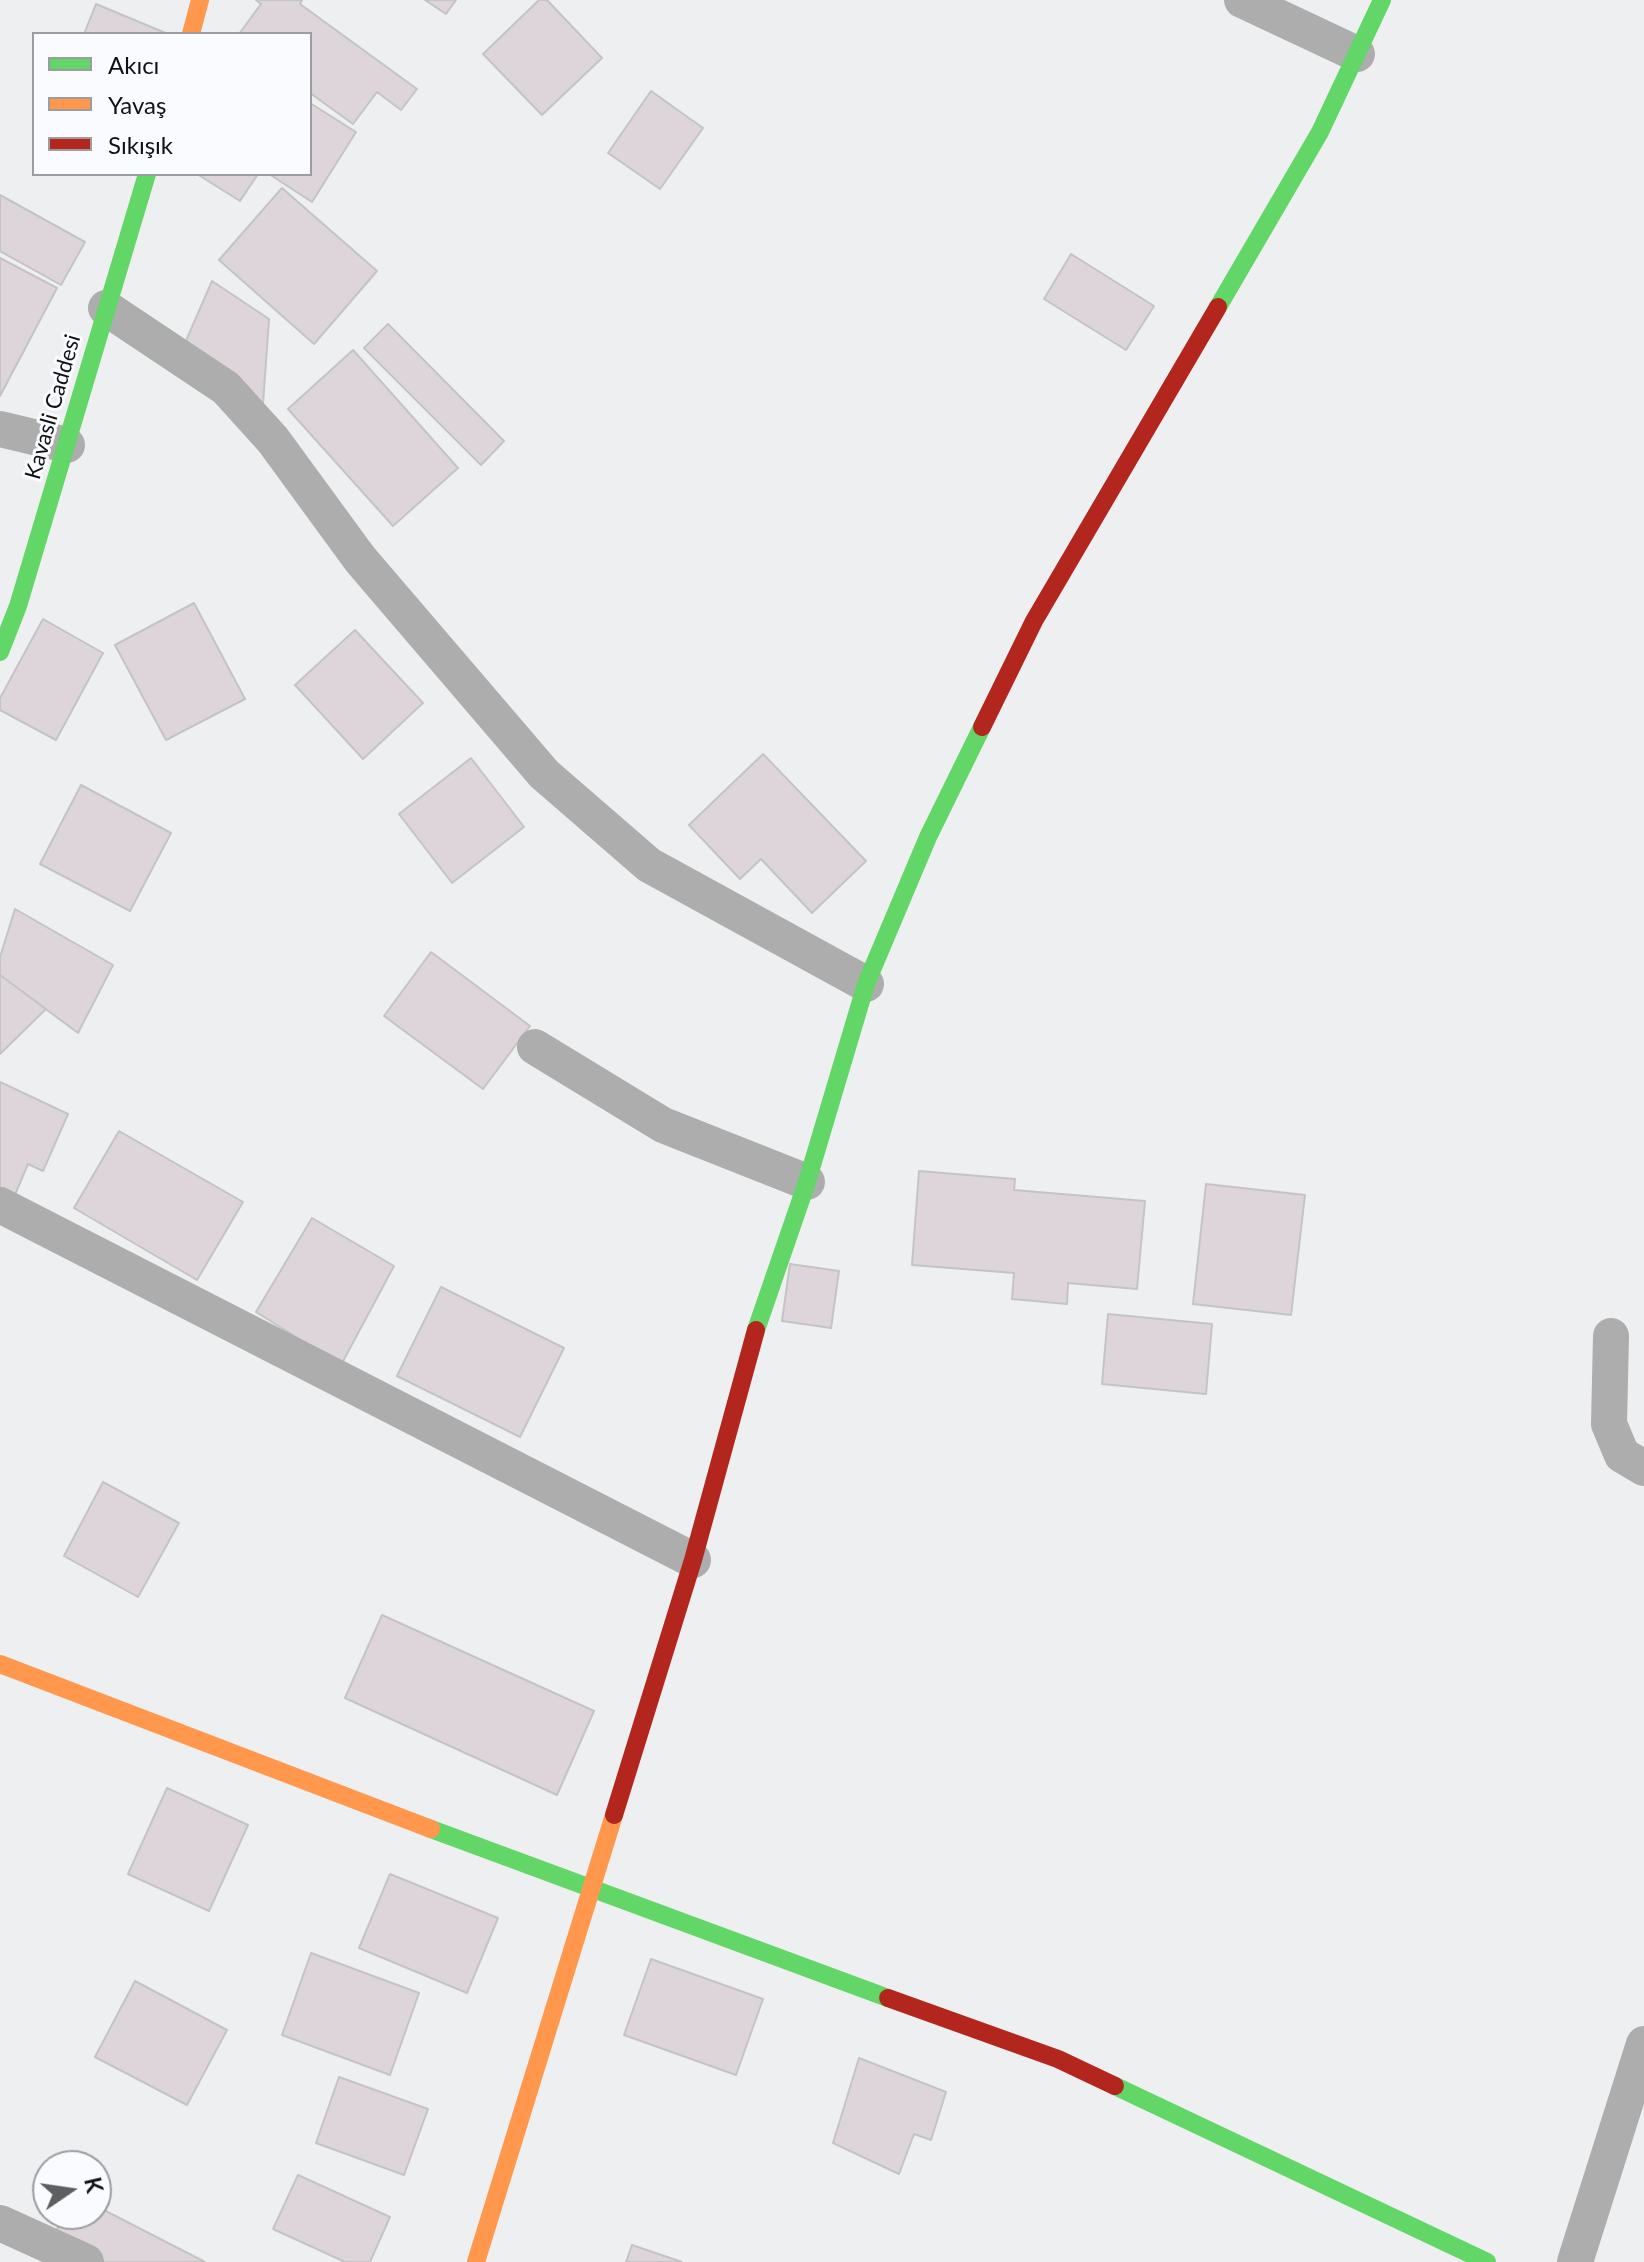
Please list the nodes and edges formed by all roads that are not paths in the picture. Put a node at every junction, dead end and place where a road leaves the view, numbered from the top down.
1 (200, 0) edge
2 (1242, 0) edge
3 (1382, 0) edge
4 (192, 32) edge
5 (1357, 54) junction
6 (146, 176) edge
7 (106, 308) junction
8 (0, 429) edge
9 (67, 445) junction
10 (0, 652) edge
11 (866, 984) junction
12 (535, 1047) dead end
13 (807, 1182) junction
14 (0, 1205) edge
15 (1611, 1336) dead end
16 (1644, 1468) edge
17 (693, 1560) junction
18 (0, 1664) edge
19 (591, 1891) junction
20 (1644, 2044) edge
21 (0, 2223) edge
22 (86, 2262) edge
23 (476, 2262) edge
24 (1487, 2262) edge
25 (1575, 2262) edge

1 - 4 street
2 - 5 street
3 - 5 street
5 - 11 street
6 - 7 street, Kavasli Caddesi
7 - 9 street, Kavasli Caddesi
7 - 11 street
8 - 9 street
9 - 10 street, Kavasli Caddesi
11 - 13 street
12 - 13 street
13 - 17 street
14 - 17 street
15 - 16 street
17 - 19 street
18 - 19 street
19 - 23 street
19 - 24 street
20 - 25 street
21 - 22 street

